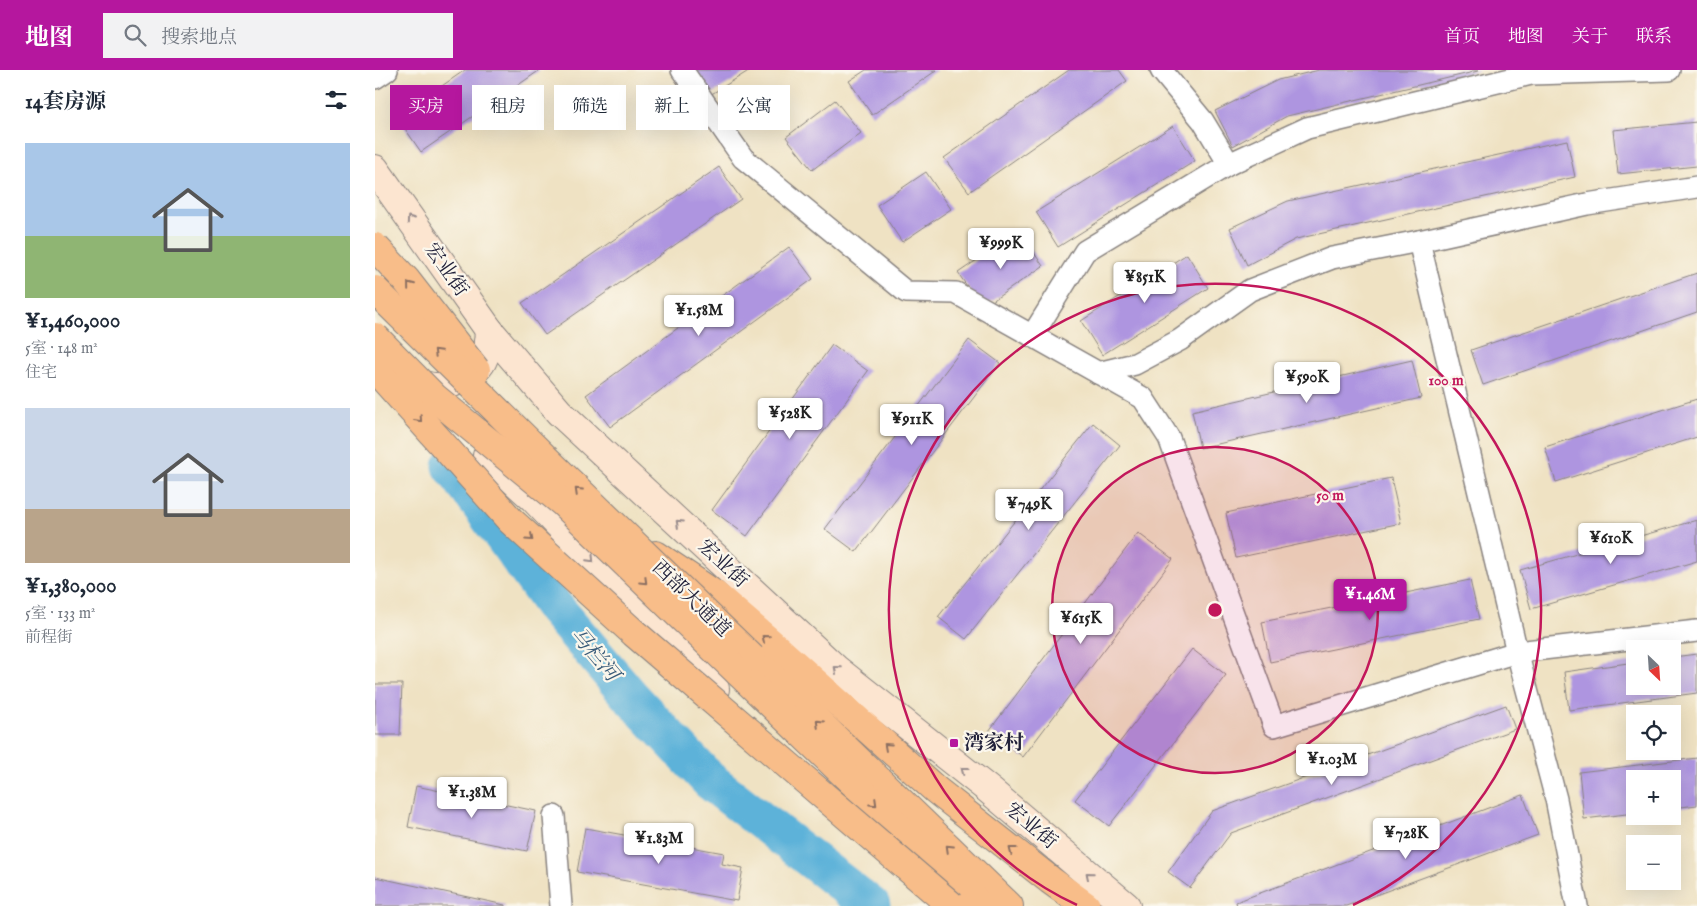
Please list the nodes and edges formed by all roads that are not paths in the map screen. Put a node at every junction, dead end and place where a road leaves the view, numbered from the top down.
1 (387, 70) edge
2 (682, 70) edge
3 (1161, 70) edge
4 (1669, 70) edge
5 (375, 78) edge
6 (1229, 164) junction
7 (375, 169) edge
8 (1697, 187) edge
9 (1419, 241) junction
10 (375, 247) edge
11 (375, 290) edge
12 (489, 330) junction
13 (1032, 336) junction
14 (375, 338) edge
15 (375, 352) edge
16 (375, 369) edge
17 (1098, 373) junction
18 (405, 380) junction
19 (547, 461) junction
20 (621, 533) junction
21 (1697, 631) edge
22 (1517, 652) junction
23 (555, 816) dead end
24 (561, 906) edge
25 (931, 906) edge
26 (952, 906) edge
27 (981, 906) edge
28 (1009, 906) edge
29 (1086, 906) edge
30 (1126, 906) edge
31 (1577, 906) edge

1 - 5 street
2 - 13 street
3 - 6 street
4 - 6 street
6 - 13 street
12 -> 7 main road, 宏业街
8 - 9 street
9 - 17 street
9 - 22 street
19 -> 10 highway, bridge
19 -> 11 highway, 西部大通道, bridge
12 - 18 main road
30 -> 12 main road, 宏业街
13 - 17 street
14 -> 27 highway, 西部大通道, bridge
15 - 18 main road
16 -> 26 highway, bridge
17 - 22 street
18 -> 25 main road
20 -> 19 highway, 西部大通道, bridge
28 -> 20 highway, 西部大通道, bridge
29 -> 20 highway, bridge
21 - 22 street
22 - 31 street
23 - 24 street

